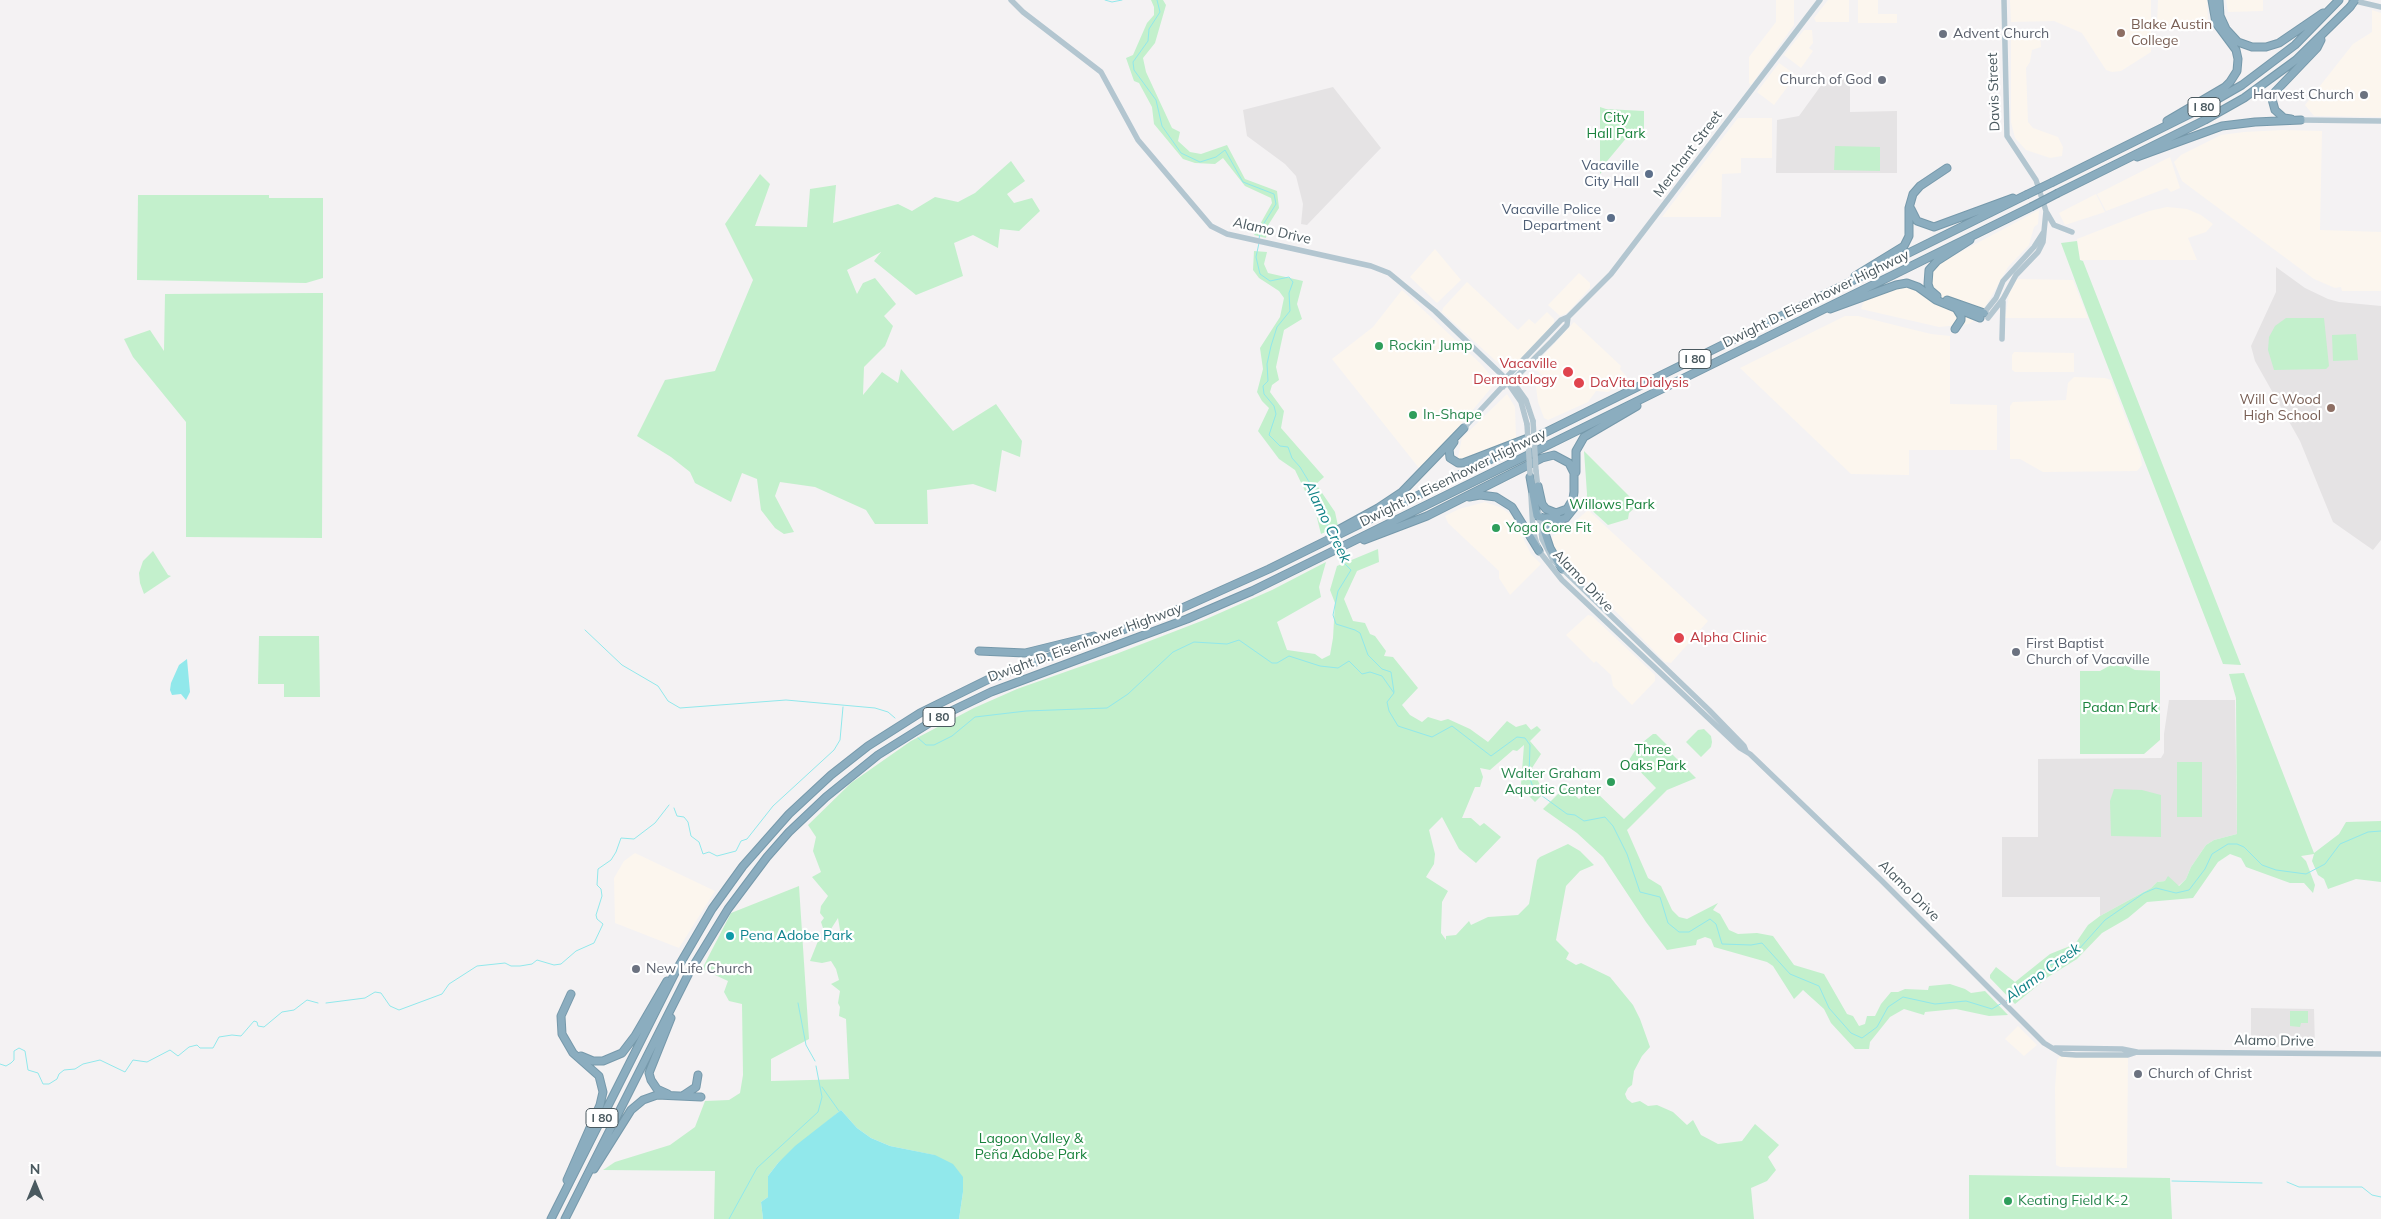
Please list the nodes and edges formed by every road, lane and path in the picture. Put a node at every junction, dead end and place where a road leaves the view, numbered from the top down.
1 (1011, 0) edge
2 (1820, 0) edge
3 (2004, 0) edge
4 (2212, 0) edge
5 (2219, 0) edge
6 (2356, 0) edge
7 (2368, 0) edge
8 (2337, 2) edge
9 (2350, 4) edge
10 (2381, 5) edge
11 (2325, 33) junction
12 (2301, 120) junction
13 (2381, 122) edge
14 (2140, 139) junction
15 (2122, 161) junction
16 (1947, 168) dead end
17 (2026, 195) junction
18 (1910, 202) junction
19 (2046, 211) junction
20 (1982, 231) junction
21 (2072, 232) dead end
22 (2043, 233) junction
23 (1846, 284) junction
24 (2003, 299) junction
25 (1955, 307) junction
26 (1818, 312) junction
27 (1984, 316) junction
28 (1955, 329) dead end
29 (2002, 340) dead end
30 (1506, 381) junction
31 (1651, 394) junction
32 (1464, 428) junction
33 (1543, 434) junction
34 (1532, 474) junction
35 (1538, 486) junction
36 (1460, 500) junction
37 (1569, 513) junction
38 (1539, 518) junction
39 (1337, 533) junction
40 (1345, 546) junction
41 (1539, 551) junction
42 (1562, 569) junction
43 (1109, 634) junction
44 (979, 651) dead end
45 (1746, 751) junction
46 (677, 969) junction
47 (571, 994) dead end
48 (677, 996) junction
49 (2054, 1048) junction
50 (570, 1049) junction
51 (2130, 1050) junction
52 (2137, 1052) junction
53 (2381, 1054) edge
54 (2089, 1055) junction
55 (698, 1075) dead end
56 (673, 1095) junction
57 (682, 1096) junction
58 (701, 1097) dead end
59 (586, 1178) junction
60 (564, 1193) junction
61 (551, 1219) edge
62 (566, 1219) edge

1 - 30 main road, Alamo Drive
2 - 30 main road, Merchant Street
3 - 19 main road, Davis Street
4 - 14 highway
5 - 8 highway
6 - 9 highway, Dwight D. Eisenhower Highway / I 80, bridge
7 - 10 main road
8 - 14 highway, Dwight D. Eisenhower Highway / I 80
9 - 10 main road
9 - 11 highway, Dwight D. Eisenhower Highway / I 80
11 - 12 highway
11 - 15 highway, Dwight D. Eisenhower Highway / I 80
12 - 13 main road
12 - 15 highway
14 - 17 highway, Dwight D. Eisenhower Highway / I 80, bridge
15 - 20 highway, Dwight D. Eisenhower Highway / I 80, bridge
16 - 18 highway
17 - 18 highway
17 - 23 highway, Dwight D. Eisenhower Highway / I 80
18 - 23 highway
19 - 21 main road
19 - 22 main road, Davis Street
20 - 26 highway, Dwight D. Eisenhower Highway / I 80
20 - 27 highway
22 - 24 main road, Davis Street
22 - 27 main road, Davis Street
23 - 33 highway, Dwight D. Eisenhower Highway / I 80
24 - 27 main road, Davis Street
24 - 29 main road
25 - 26 highway
25 - 27 highway
25 - 28 highway
26 - 31 highway, Dwight D. Eisenhower Highway / I 80
30 - 32 main road, Merchant Street
30 - 34 main road, Alamo Drive, bridge
31 - 37 highway
31 - 40 highway, Dwight D. Eisenhower Highway / I 80
32 - 33 highway
32 - 39 highway
33 - 39 highway, Dwight D. Eisenhower Highway / I 80
34 - 35 main road, Alamo Drive
34 - 38 highway
34 - 41 main road, Alamo Drive
35 - 36 highway
35 - 38 main road, Alamo Drive
36 - 40 highway
36 - 41 highway
37 - 38 highway
37 - 42 highway
38 - 42 main road, Alamo Drive
39 - 43 highway, Dwight D. Eisenhower Highway / I 80
40 - 48 highway, Dwight D. Eisenhower Highway / I 80
41 - 45 main road, Alamo Drive
42 - 45 main road, Alamo Drive
43 - 44 highway
43 - 46 highway, Dwight D. Eisenhower Highway / I 80
45 - 49 main road, Alamo Drive
46 - 50 highway
46 - 60 highway, Dwight D. Eisenhower Highway / I 80
47 - 50 highway
48 - 56 highway
48 - 59 highway, Dwight D. Eisenhower Highway / I 80
49 - 51 main road, Alamo Drive
49 - 54 main road, Alamo Drive
50 - 60 highway
51 - 52 main road, Alamo Drive
51 - 54 main road
52 - 53 main road, Alamo Drive
52 - 54 main road, Alamo Drive
55 - 57 highway
56 - 57 highway
56 - 59 highway
57 - 58 highway
59 - 62 highway, Dwight D. Eisenhower Highway / I 80
60 - 61 highway, Dwight D. Eisenhower Highway / I 80

